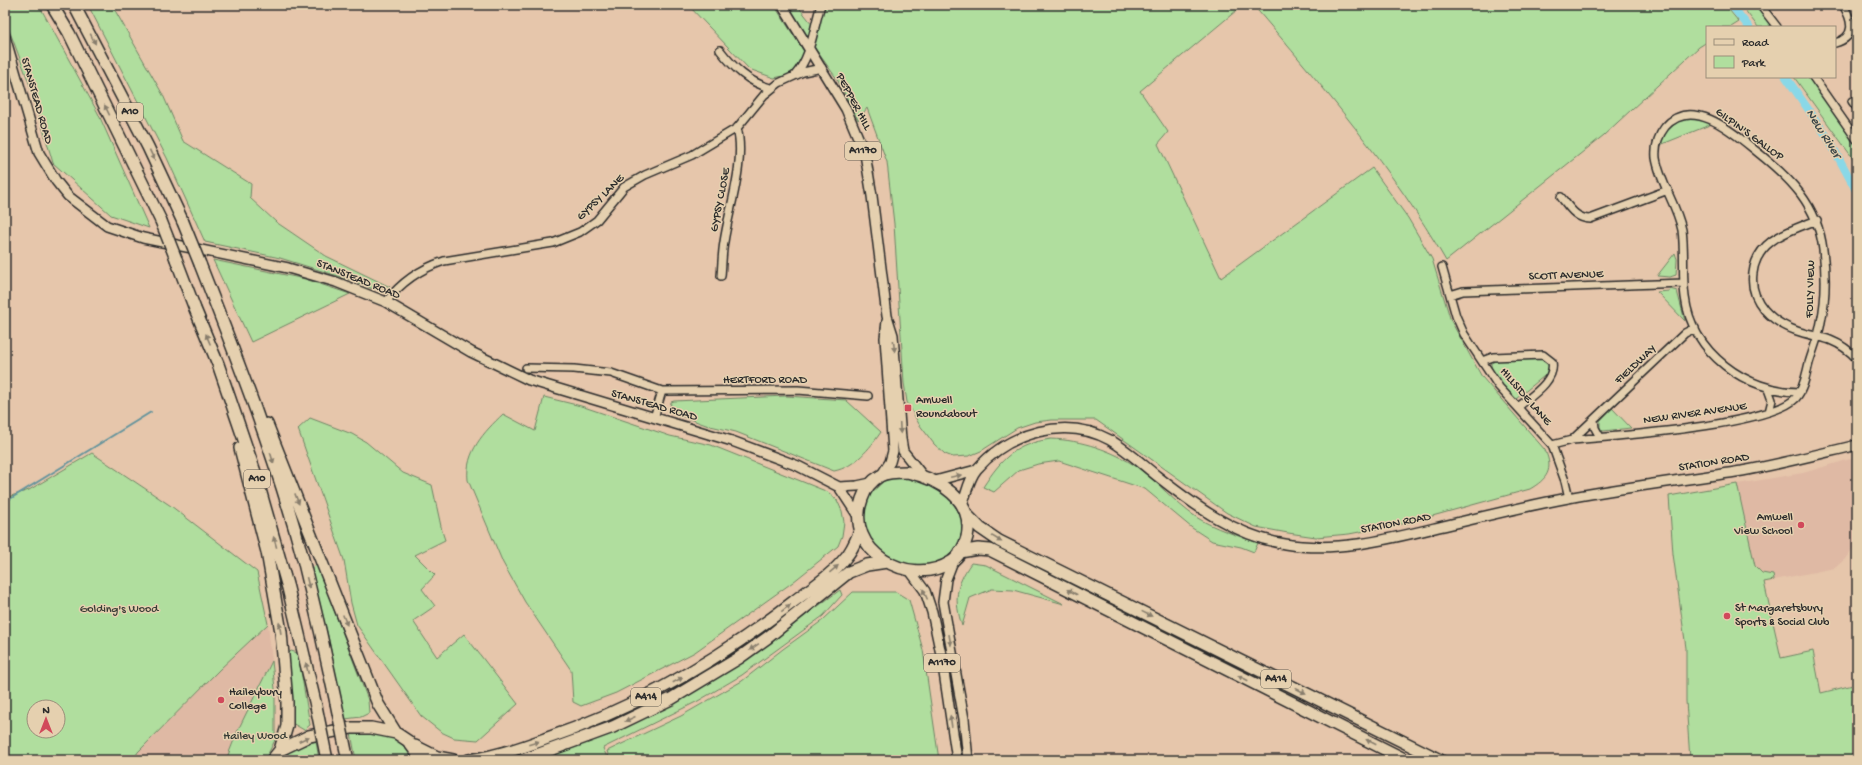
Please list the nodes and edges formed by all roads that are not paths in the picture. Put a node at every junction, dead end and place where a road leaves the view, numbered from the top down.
1 (52, 5) edge
2 (74, 5) edge
3 (782, 5) edge
4 (821, 5) edge
5 (1760, 5) edge
6 (1844, 5) edge
7 (1775, 26) edge
8 (5, 37) edge
9 (1836, 42) edge
10 (809, 49) junction
11 (720, 50) dead end
12 (822, 68) junction
13 (795, 75) junction
14 (1814, 78) edge
15 (770, 88) junction
16 (1852, 101) dead end
17 (1857, 108) edge
18 (737, 128) junction
19 (1857, 140) edge
20 (1668, 190) junction
21 (1561, 197) dead end
22 (1817, 220) junction
23 (1442, 267) dead end
24 (720, 276) dead end
25 (1684, 283) junction
26 (1450, 295) junction
27 (386, 302) junction
28 (887, 316) junction
29 (1695, 328) junction
30 (1817, 336) junction
31 (1857, 359) edge
32 (238, 360) junction
33 (1482, 361) junction
34 (218, 364) junction
35 (526, 368) dead end
36 (1768, 389) junction
37 (662, 391) junction
38 (1800, 392) junction
39 (868, 396) dead end
40 (1518, 407) junction
41 (1769, 412) junction
42 (654, 418) junction
43 (1594, 420) junction
44 (1600, 437) junction
45 (1572, 440) junction
46 (1552, 445) junction
47 (1857, 445) edge
48 (976, 470) junction
49 (922, 475) junction
50 (881, 476) junction
51 (935, 481) junction
52 (871, 483) junction
53 (839, 487) junction
54 (1569, 498) junction
55 (962, 505) junction
56 (967, 515) junction
57 (858, 516) junction
58 (860, 531) junction
59 (957, 557) junction
60 (887, 562) junction
61 (911, 572) junction
62 (396, 733) junction
63 (408, 742) junction
64 (280, 750) junction
65 (347, 758) edge
66 (272, 760) edge
67 (327, 760) edge
68 (422, 760) edge
69 (453, 760) edge
70 (469, 760) edge
71 (523, 760) edge
72 (957, 760) edge
73 (968, 760) edge
74 (1406, 760) edge
75 (1440, 760) edge

34 -> 1 highway, A10, bridge
2 -> 32 highway, A10, bridge
3 - 10 main road, PEPPER HILL / A1170
4 - 10 street
5 - 7 street
6 - 9 street
8 - 27 main road, STANSTEAD ROAD
10 - 12 main road, PEPPER HILL / A1170
10 - 13 street
11 - 15 street
12 - 13 street, GYPSY LANE
12 - 28 main road, PEPPER HILL / A1170
13 - 15 street, GYPSY LANE
14 - 19 street
15 - 18 street, GYPSY LANE
16 - 17 street
18 - 24 street, GYPSY CLOSE
18 - 27 street, GYPSY LANE
20 - 21 street
20 - 22 street, GILPIN'S GALLOP
20 - 25 street, GILPIN'S GALLOP
22 - 30 street, FOLLY VIEW
22 - 30 street
23 - 26 street, HILLSIDE LANE
25 - 26 street, SCOTT AVENUE
25 - 29 street, GILPIN'S GALLOP
26 - 33 street, HILLSIDE LANE
27 - 42 main road, STANSTEAD ROAD
28 -> 49 main road, PEPPER HILL / A1170
28 - 50 main road, PEPPER HILL / A1170
29 - 36 street, GILPIN'S GALLOP
29 - 43 street, FIELDWAY
30 - 31 street, FOLLY VIEW
30 - 38 street
32 -> 62 highway
32 -> 65 highway, A10, bridge
33 - 40 street, HILLSIDE LANE
33 - 40 street
64 -> 34 highway
67 -> 34 highway, A10, bridge
35 - 37 street, HERTFORD ROAD
36 - 38 street, GILPIN'S GALLOP
36 - 41 street
37 - 39 street, HERTFORD ROAD
37 - 42 street
38 - 41 street, NEW RIVER AVENUE
40 - 46 street, HILLSIDE LANE
41 - 44 street, NEW RIVER AVENUE
42 - 53 main road, STANSTEAD ROAD
43 - 44 street
43 - 45 street, FIELDWAY
44 - 45 street, NEW RIVER AVENUE
45 - 46 street, NEW RIVER AVENUE
46 - 54 street, HILLSIDE LANE
47 - 54 main road, STATION ROAD
51 -> 48 main road, STATION ROAD
48 - 54 main road, STATION ROAD
48 - 55 main road, STATION ROAD
49 - 50 highway
49 - 51 highway
50 - 52 highway
51 - 55 highway
52 - 53 main road
52 - 57 highway
53 - 57 main road, STANSTEAD ROAD
55 - 56 highway
56 - 59 highway
56 -> 75 highway, A414
57 - 58 highway
58 - 60 highway
70 -> 58 highway, A414
59 - 61 highway
59 -> 73 main road, A1170
74 -> 59 highway, A414
60 - 61 highway
60 -> 71 highway, A414
72 -> 61 main road, A1170
62 - 63 highway
64 -> 62 highway
63 - 68 highway
63 - 69 highway
64 - 66 highway

